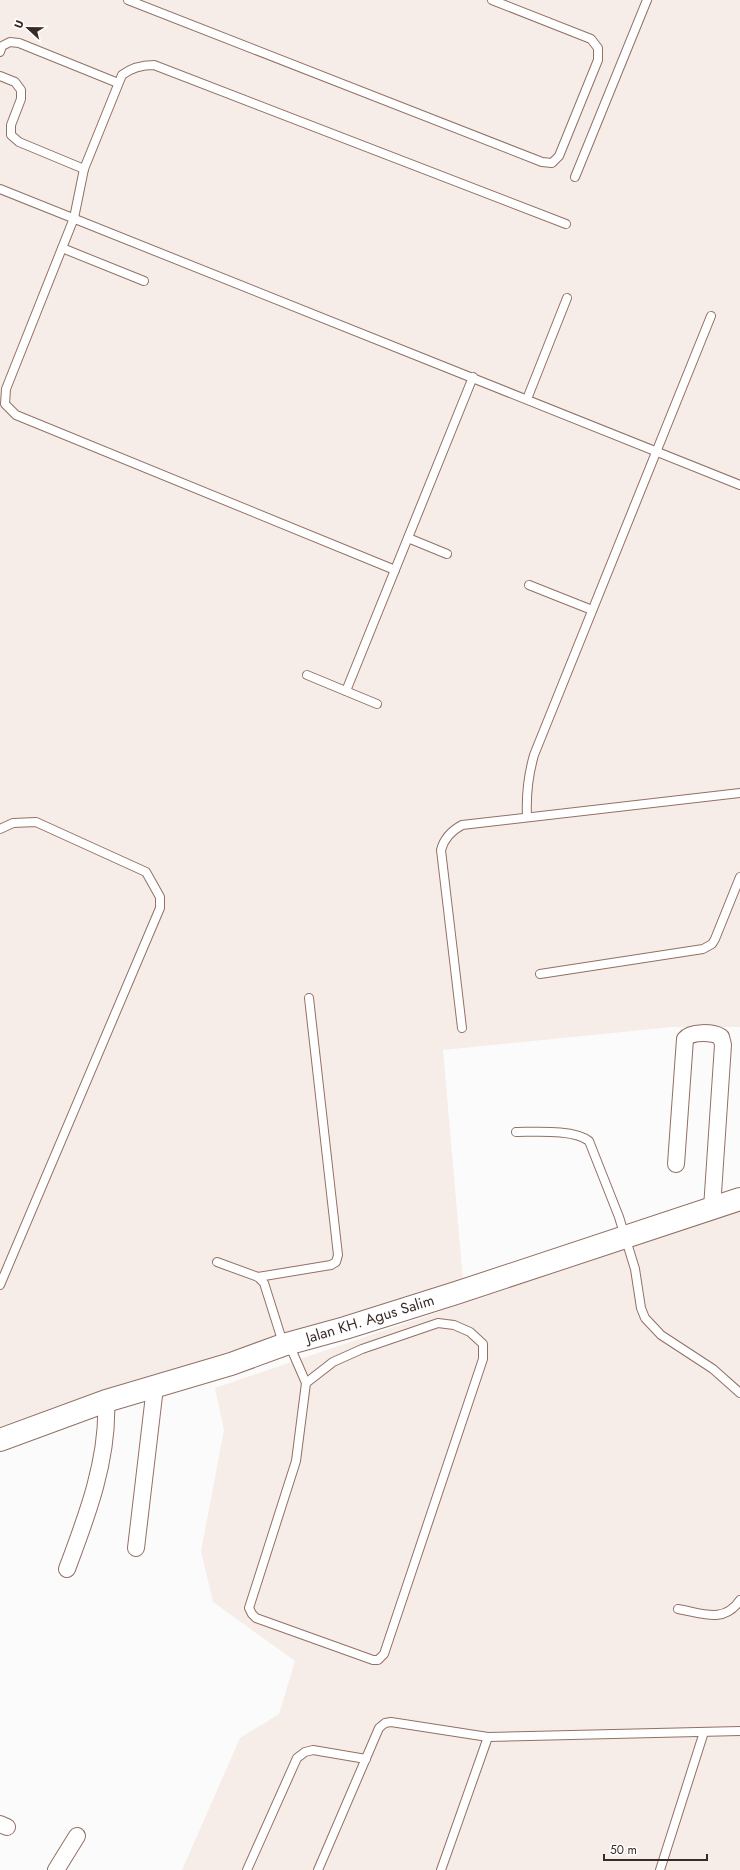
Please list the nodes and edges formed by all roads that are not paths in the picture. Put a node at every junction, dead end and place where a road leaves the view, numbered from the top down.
1 (128, 0) edge
2 (492, 0) edge
3 (647, 0) edge
4 (0, 52) edge
5 (0, 76) edge
6 (118, 84) junction
7 (84, 169) junction
8 (575, 177) dead end
9 (0, 189) edge
10 (74, 218) junction
11 (566, 224) dead end
12 (62, 248) junction
13 (144, 281) dead end
14 (567, 298) dead end
15 (711, 316) dead end
16 (473, 377) junction
17 (527, 399) junction
18 (656, 451) junction
19 (740, 485) edge
20 (408, 538) junction
21 (447, 554) dead end
22 (395, 570) junction
23 (529, 585) dead end
24 (592, 610) junction
25 (307, 676) dead end
26 (346, 691) junction
27 (377, 704) dead end
28 (740, 794) edge
29 (527, 816) junction
30 (0, 829) edge
31 (740, 877) edge
32 (540, 974) dead end
33 (309, 998) dead end
34 (462, 1028) dead end
35 (516, 1132) dead end
36 (676, 1164) dead end
37 (740, 1199) edge
38 (712, 1208) junction
39 (625, 1237) junction
40 (217, 1262) dead end
41 (4, 1266) edge
42 (258, 1277) junction
43 (0, 1285) edge
44 (286, 1344) junction
45 (306, 1383) junction
46 (154, 1387) junction
47 (740, 1392) edge
48 (106, 1401) junction
49 (0, 1440) edge
50 (136, 1548) dead end
51 (67, 1569) dead end
52 (740, 1600) edge
53 (678, 1609) dead end
54 (740, 1731) edge
55 (704, 1732) junction
56 (488, 1737) junction
57 (366, 1759) junction
58 (77, 1836) dead end
59 (56, 1870) edge
60 (247, 1870) edge
61 (318, 1870) edge
62 (441, 1870) edge
63 (660, 1870) edge

1 - 2 lane
3 - 8 lane
4 - 6 lane
5 - 7 lane
6 - 7 lane
6 - 11 lane
7 - 10 lane
9 - 10 lane
10 - 12 lane
10 - 16 lane
12 - 13 lane
12 - 22 lane
14 - 17 lane
15 - 18 lane
16 - 17 lane
16 - 20 lane
17 - 18 lane
18 - 19 lane
18 - 24 lane
20 - 21 lane
20 - 22 lane
22 - 26 lane
23 - 24 lane
24 - 29 lane
25 - 26 lane
26 - 27 lane
28 - 29 lane
29 - 34 lane
30 - 41 lane
31 - 32 lane
33 - 42 lane
35 - 39 lane
36 - 38 street
37 - 38 street, Jalan KH. Agus Salim
38 - 39 street, Jalan KH. Agus Salim
39 - 44 street, Jalan KH. Agus Salim
39 - 47 lane
40 - 42 lane
41 - 43 lane
42 - 44 lane
44 - 45 lane
44 - 46 street, Jalan KH. Agus Salim
45 - 45 lane
46 - 48 street, Jalan KH. Agus Salim
46 - 50 street
48 - 49 street, Jalan KH. Agus Salim
48 - 51 street
52 - 53 lane
54 - 55 lane
55 - 56 lane
55 - 63 lane
56 - 57 lane
56 - 62 lane
57 - 60 lane
57 - 61 lane
58 - 59 street

